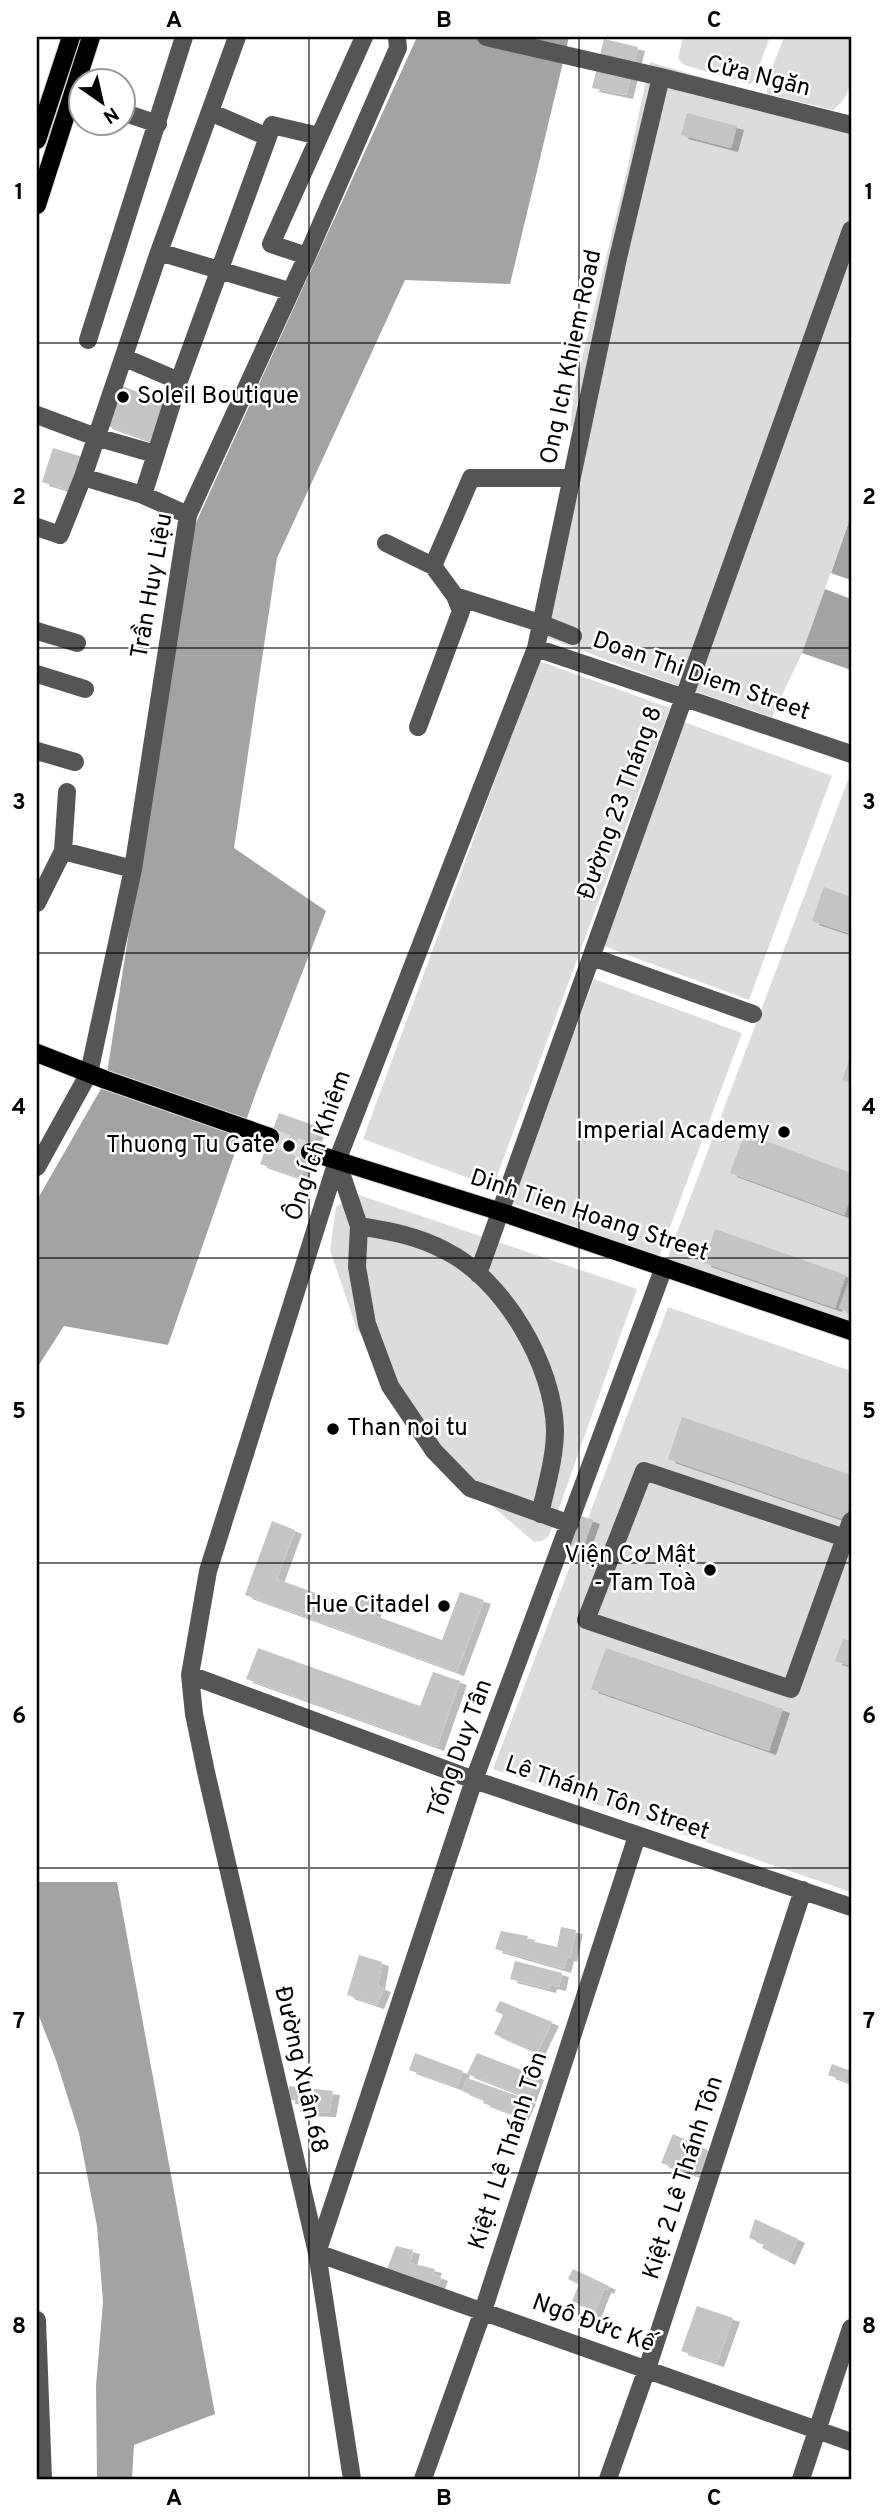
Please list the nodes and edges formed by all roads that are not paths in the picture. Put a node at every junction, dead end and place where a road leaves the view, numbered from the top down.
1 (71, 37) edge
2 (92, 37) edge
3 (184, 37) edge
4 (237, 37) edge
5 (365, 37) edge
6 (397, 37) edge
7 (486, 37) edge
8 (85, 66) edge
9 (661, 77) junction
10 (210, 112) junction
11 (136, 117) edge
12 (158, 124) junction
13 (851, 125) edge
14 (66, 127) edge
15 (319, 136) junction
16 (268, 137) junction
17 (37, 140) edge
18 (37, 205) edge
19 (851, 230) edge
20 (159, 252) junction
21 (307, 256) junction
22 (219, 270) junction
23 (289, 291) junction
24 (88, 340) dead end
25 (125, 358) junction
26 (179, 381) junction
27 (37, 415) edge
28 (96, 437) junction
29 (155, 454) junction
30 (83, 477) junction
31 (571, 478) junction
32 (143, 495) junction
33 (188, 515) junction
34 (37, 527) edge
35 (386, 543) dead end
36 (433, 566) junction
37 (455, 596) junction
38 (540, 623) junction
39 (37, 631) edge
40 (573, 636) dead end
41 (76, 643) dead end
42 (536, 648) junction
43 (37, 674) edge
44 (85, 689) dead end
45 (685, 698) junction
46 (418, 727) dead end
47 (37, 751) edge
48 (851, 754) edge
49 (75, 762) dead end
50 (66, 792) dead end
51 (63, 851) junction
52 (133, 869) junction
53 (37, 903) edge
54 (592, 957) junction
55 (753, 1014) dead end
56 (37, 1052) edge
57 (89, 1073) junction
58 (270, 1137) tunnel mouth
59 (310, 1152) tunnel mouth
60 (337, 1161) junction
61 (37, 1167) edge
62 (501, 1212) junction
63 (359, 1226) junction
64 (664, 1267) junction
65 (478, 1274) junction
66 (851, 1331) edge
67 (540, 1514) junction
68 (570, 1524) junction
69 (848, 1529) edge
70 (190, 1675) junction
71 (474, 1780) junction
72 (637, 1836) junction
73 (803, 1890) junction
74 (851, 1907) edge
75 (317, 2253) junction
76 (483, 2311) junction
77 (37, 2320) edge
78 (851, 2328) edge
79 (647, 2370) junction
80 (817, 2430) junction
81 (851, 2442) edge
82 (43, 2479) edge
83 (352, 2479) edge
84 (422, 2479) edge
85 (608, 2479) edge
86 (801, 2479) edge

1 - 17 main road
2 - 8 main road
3 - 12 street
4 - 10 street
5 - 15 street
6 - 21 street, Trần Huy Liệu
7 - 9 street, Cửa Ngăn
9 - 13 street, Cửa Ngăn
9 - 31 street, Ong Ich Khiem Road
10 - 16 street
10 - 20 street
11 - 12 street
12 - 24 street
14 - 18 main road
15 - 16 street
15 - 21 street
16 - 22 street
19 - 45 street, Đường 23 Tháng 8
20 - 22 street
20 - 25 street
21 - 23 street, Trần Huy Liệu
22 - 23 street
22 - 26 street
23 - 33 street, Trần Huy Liệu
25 - 26 street
25 - 28 street
26 - 29 street
27 - 28 street
28 - 29 street
28 - 30 street
29 - 32 street
30 - 32 street
30 - 34 street
31 - 36 street
31 - 38 street, Ong Ich Khiem Road
32 - 33 street
33 - 52 street, Trần Huy Liệu
35 - 36 street
36 - 37 street
37 - 38 street
37 - 46 street
38 - 40 street
38 - 42 street, Ong Ich Khiem Road
39 - 41 street
42 - 45 street, Doan Thi Diem Street
42 - 60 street, Ông Ích Khiêm
43 - 44 street
45 - 48 street, Doan Thi Diem Street
45 - 54 street, Đường 23 Tháng 8
47 - 49 street
50 - 51 street
51 - 52 street
51 - 53 street
52 - 57 street, Trần Huy Liệu
54 - 55 street
54 - 62 street, Đường 23 Tháng 8
56 - 57 main road
57 - 58 main road
57 - 61 street, Trần Huy Liệu
59 - 60 main road, Dinh Tien Hoang Street
60 - 62 main road, Dinh Tien Hoang Street
60 - 63 street
60 - 70 street, Ông Ích Khiêm
62 - 64 main road, Dinh Tien Hoang Street
62 - 65 street, Đường 23 Tháng 8
63 - 65 street
63 - 67 street
64 - 66 main road, Dinh Tien Hoang Street
64 - 68 street, Tống Duy Tân
65 - 67 street
67 - 68 street
68 - 71 street, Tống Duy Tân
69 - 69 street
70 - 71 street, Lê Thánh Tôn Street
70 - 75 street, Đường Xuân 68
71 - 72 street, Lê Thánh Tôn Street
71 - 75 street, Tống Duy Tân
72 - 73 street, Lê Thánh Tôn Street
72 - 76 street, Kiệt 1 Lê Thánh Tôn
73 - 74 street, Lê Thánh Tôn Street
73 - 79 street, Kiệt 2 Lê Thánh Tôn
75 - 76 street, Ngô Đức Kế
75 - 83 street, Đường Xuân 68
76 - 79 street, Ngô Đức Kế
76 - 84 street, Kiệt 1 Lê Thánh Tôn
77 - 82 street
78 - 80 street
79 - 80 street, Ngô Đức Kế
79 - 85 street, Kiệt 2 Lê Thánh Tôn
80 - 81 street, Ngô Đức Kế
80 - 86 street

